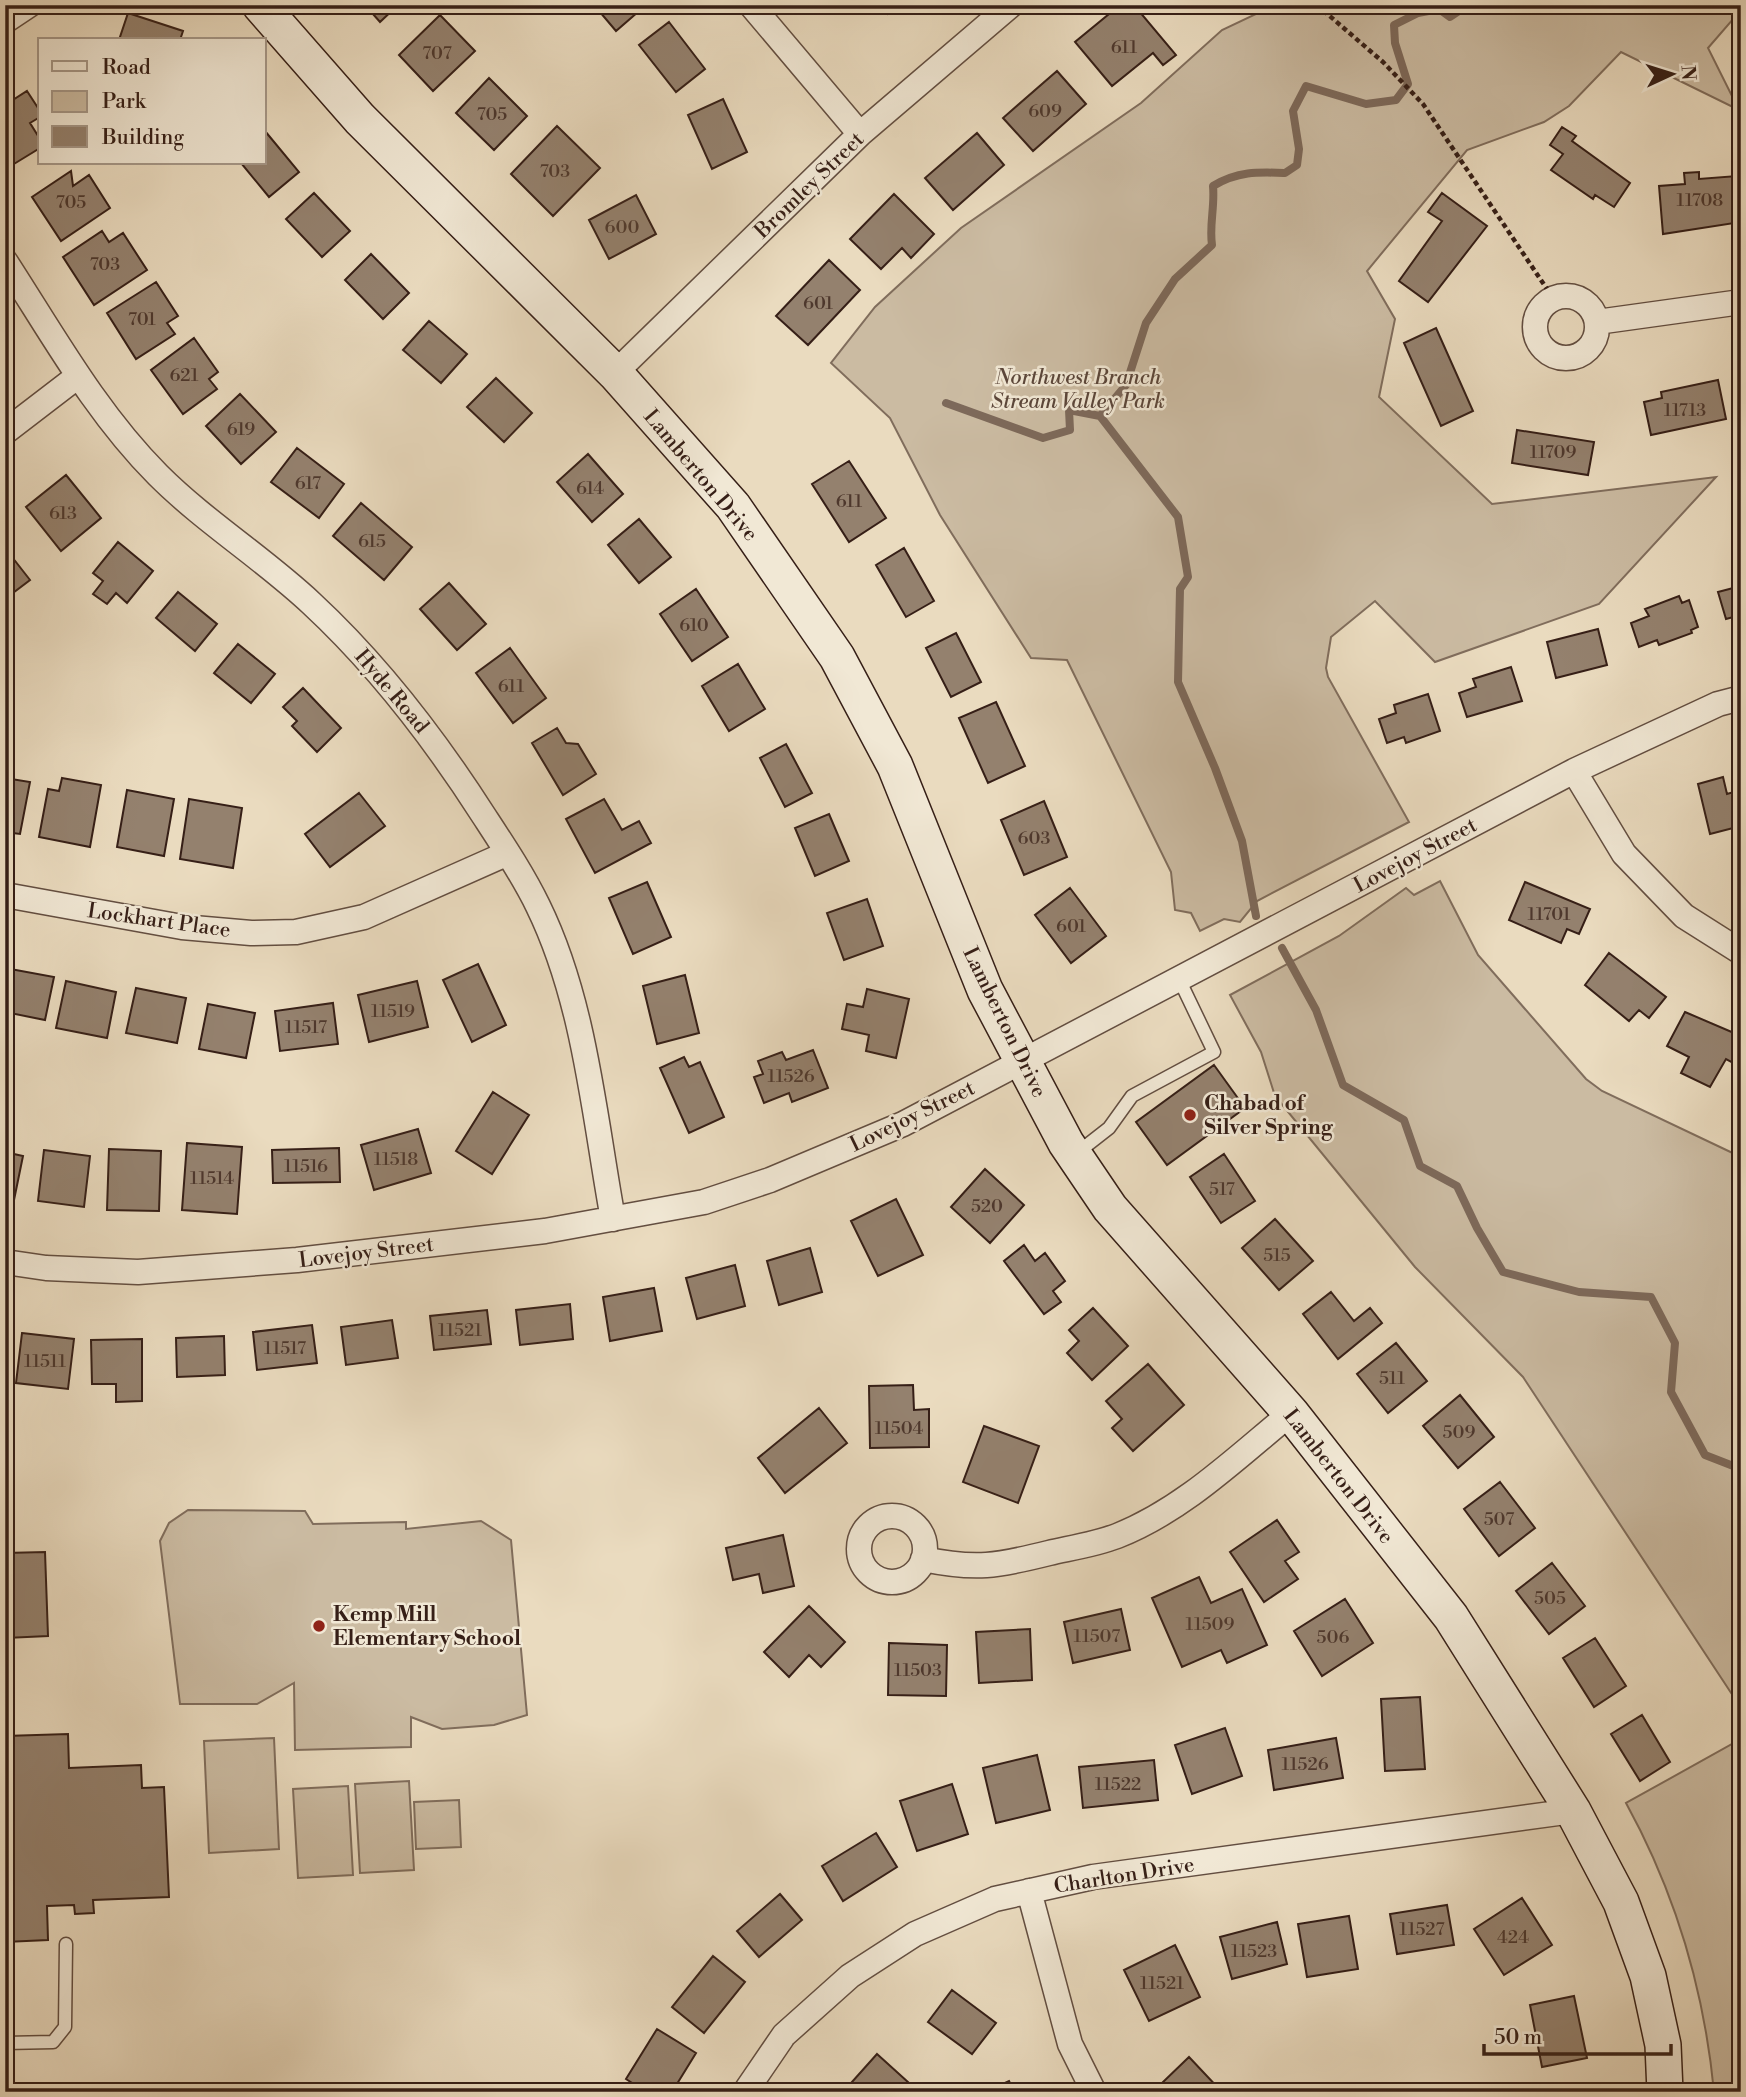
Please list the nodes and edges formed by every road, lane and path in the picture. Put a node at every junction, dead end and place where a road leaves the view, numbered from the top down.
1 (29, 5) edge
2 (260, 5) edge
3 (751, 5) edge
4 (1011, 5) edge
5 (1317, 5) edge
6 (5, 21) edge
7 (860, 134) junction
8 (5, 261) edge
9 (1553, 298) junction
10 (1741, 302) edge
11 (1597, 322) junction
12 (615, 373) junction
13 (79, 376) junction
14 (5, 432) edge
15 (1741, 698) edge
16 (1574, 771) junction
17 (508, 853) junction
18 (5, 895) edge
19 (1741, 952) edge
20 (1179, 979) junction
21 (1022, 1061) junction
22 (1074, 1156) junction
23 (613, 1219) junction
24 (5, 1262) edge
25 (1290, 1413) junction
26 (923, 1559) dead end
27 (1573, 1811) junction
28 (1029, 1891) junction
29 (66, 1944) dead end
30 (5, 2043) edge
31 (745, 2092) edge
32 (1094, 2092) edge
33 (1665, 2092) edge

1 - 6 street
2 - 12 street, Lamberton Drive
3 - 7 street
4 - 7 street, Bromley Street
5 - 9 path
7 - 12 street, Bromley Street
8 - 13 street, Hyde Road
9 - 11 street
9 - 11 street
10 - 11 street
12 - 21 street, Lamberton Drive
13 - 14 street
13 - 17 street, Hyde Road
15 - 16 street, Lovejoy Street
16 - 19 street
16 - 20 street, Lovejoy Street
17 - 18 street, Lockhart Place
17 - 23 street, Hyde Road
20 - 21 street, Lovejoy Street
20 - 22 lane
21 - 22 street, Lamberton Drive
21 - 23 street, Lovejoy Street
22 - 25 street, Lamberton Drive
23 - 24 street, Lovejoy Street
25 - 26 street
25 - 27 street, Lamberton Drive
27 - 28 street, Charlton Drive
27 - 33 street, Lamberton Drive
28 - 31 street, Charlton Drive
28 - 32 street
29 - 30 lane

